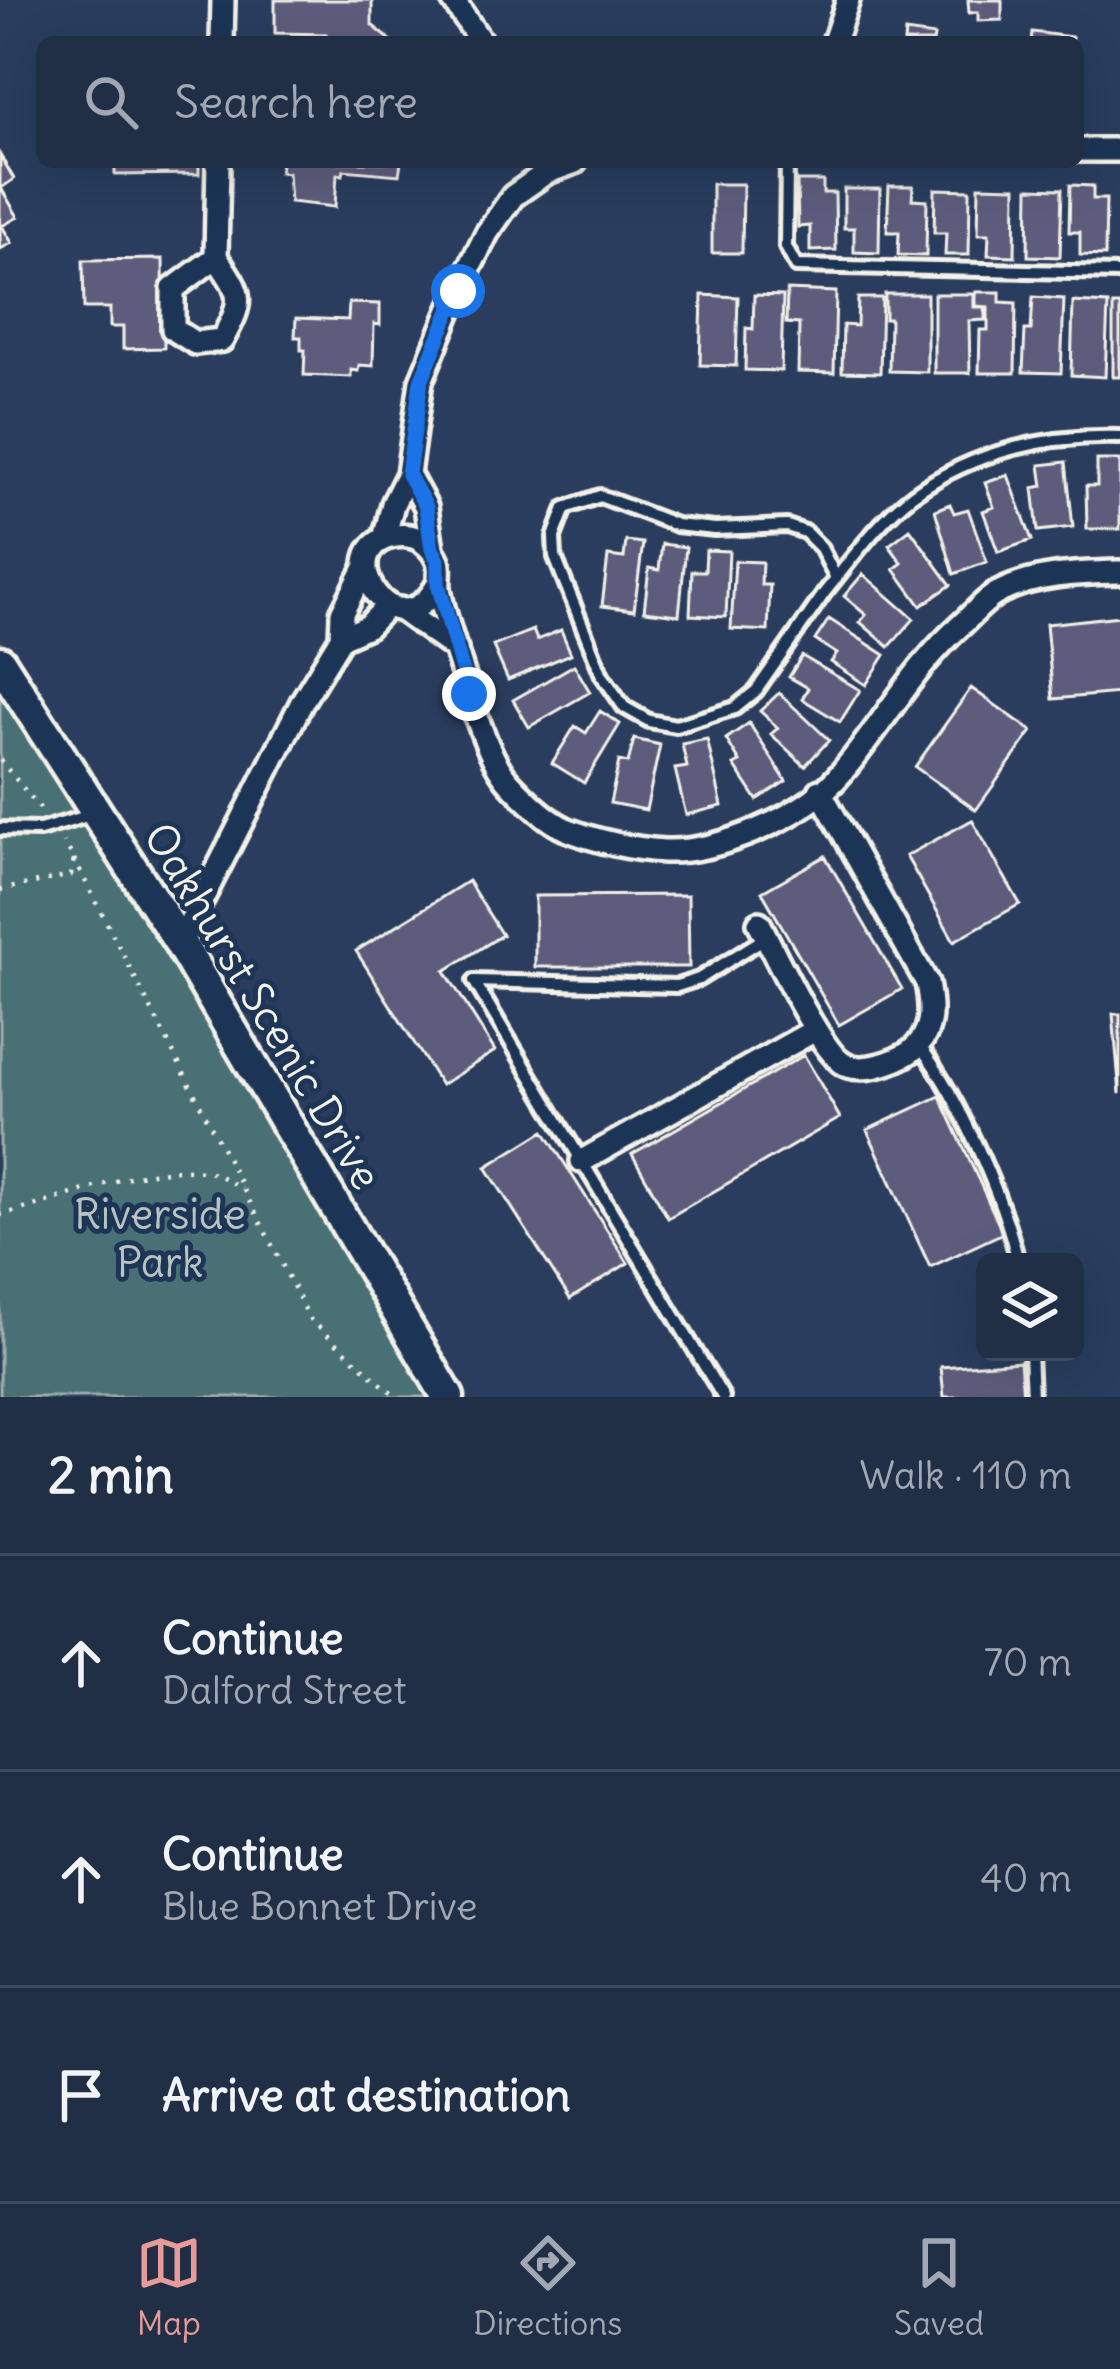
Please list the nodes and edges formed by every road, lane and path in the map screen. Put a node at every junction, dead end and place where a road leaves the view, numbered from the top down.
1 (223, 0) edge
2 (453, 0) edge
3 (848, 0) edge
4 (222, 36) edge
5 (477, 36) edge
6 (836, 36) edge
7 (1084, 150) edge
8 (1120, 150) edge
9 (218, 168) edge
10 (521, 168) edge
11 (555, 168) edge
12 (787, 168) edge
13 (529, 185) junction
14 (216, 257) dead end
15 (1120, 273) edge
16 (1120, 436) edge
17 (408, 474) junction
18 (384, 538) junction
19 (432, 549) junction
20 (366, 566) junction
21 (1120, 572) edge
22 (836, 578) junction
23 (438, 584) junction
24 (394, 607) junction
25 (341, 638) junction
26 (456, 649) junction
27 (0, 662) edge
28 (0, 760) edge
29 (820, 791) junction
30 (97, 813) junction
31 (55, 826) junction
32 (0, 829) edge
33 (74, 859) junction
34 (0, 890) edge
35 (762, 930) joint
36 (180, 943) junction
37 (815, 1030) junction
38 (919, 1046) junction
39 (582, 1160) junction
40 (242, 1190) junction
41 (0, 1215) edge
42 (1016, 1253) edge
43 (1030, 1361) edge
44 (396, 1397) edge
45 (448, 1397) edge
46 (723, 1397) edge
47 (1032, 1397) edge

1 - 4 street
2 - 5 street
3 - 6 street
7 - 8 street
9 - 14 street
10 - 13 street
11 - 13 street
12 - 15 lane
13 - 17 street
16 - 22 lane
17 - 18 street
17 - 19 street
18 - 19 street
18 - 20 street
19 - 23 street
20 - 24 street
20 - 25 street
21 - 29 street
22 - 22 lane
23 - 24 street
23 - 26 street
24 - 25 street
24 - 26 street
25 - 36 street
26 - 29 street
27 - 30 street, Oakhurst Scenic Drive
28 - 31 path
29 - 38 street
30 - 31 lane
30 - 36 street, Oakhurst Scenic Drive
31 - 32 lane
31 - 33 path
33 - 34 path
33 - 40 path
35 - 37 street
35 - 39 lane
36 - 45 street, Oakhurst Scenic Drive
37 - 38 street
37 - 39 street
38 - 42 lane
39 - 46 lane
40 - 41 path
40 - 44 path
43 - 47 lane

